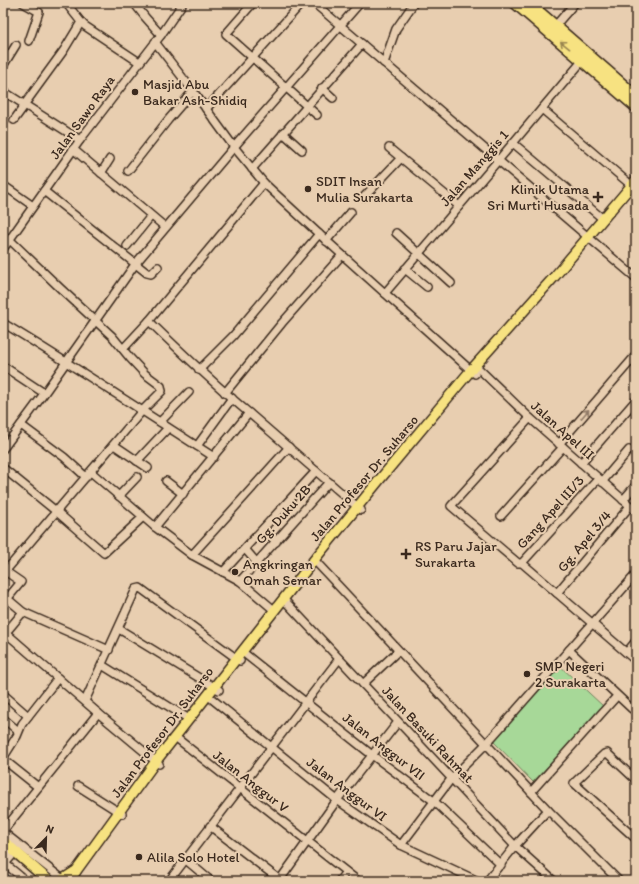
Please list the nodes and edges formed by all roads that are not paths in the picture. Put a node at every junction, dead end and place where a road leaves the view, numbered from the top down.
1 (23, 3) edge
2 (66, 3) edge
3 (134, 3) edge
4 (183, 3) edge
5 (253, 3) edge
6 (302, 3) edge
7 (314, 3) edge
8 (360, 3) edge
9 (414, 3) edge
10 (516, 3) edge
11 (529, 3) edge
12 (575, 3) edge
13 (81, 22) junction
14 (555, 26) junction
15 (340, 27) junction
16 (161, 35) junction
17 (29, 41) dead end
18 (155, 42) junction
19 (362, 44) junction
20 (16, 45) dead end
21 (253, 58) junction
22 (583, 60) junction
23 (139, 62) junction
24 (384, 63) junction
25 (3, 66) edge
26 (287, 87) junction
27 (322, 88) junction
28 (3, 91) edge
29 (193, 91) junction
30 (636, 96) edge
31 (333, 98) dead end
32 (25, 105) junction
33 (307, 105) junction
34 (206, 108) junction
35 (636, 108) edge
36 (542, 109) junction
37 (317, 115) dead end
38 (14, 120) dead end
39 (283, 133) junction
40 (80, 140) junction
41 (513, 144) junction
42 (234, 147) junction
43 (389, 148) dead end
44 (73, 149) junction
45 (302, 150) dead end
46 (401, 158) junction
47 (110, 159) dead end
48 (498, 160) junction
49 (252, 169) junction
50 (128, 171) dead end
51 (101, 173) junction
52 (264, 183) junction
53 (634, 184) edge
54 (3, 185) edge
55 (44, 191) junction
56 (364, 197) dead end
57 (32, 206) junction
58 (459, 206) junction
59 (351, 212) dead end
60 (152, 216) junction
61 (603, 219) junction
62 (165, 227) junction
63 (396, 233) dead end
64 (319, 234) junction
65 (590, 238) junction
66 (10, 240) junction
67 (326, 240) junction
68 (127, 246) dead end
69 (3, 249) edge
70 (418, 253) junction
71 (342, 255) junction
72 (136, 263) junction
73 (158, 267) dead end
74 (405, 268) junction
75 (636, 278) edge
76 (451, 283) dead end
77 (427, 288) dead end
78 (385, 293) junction
79 (95, 320) junction
80 (149, 321) junction
81 (3, 323) edge
82 (123, 348) junction
83 (636, 355) edge
84 (67, 362) junction
85 (3, 366) edge
86 (200, 370) junction
87 (475, 370) junction
88 (189, 392) dead end
89 (225, 393) junction
90 (44, 394) junction
91 (232, 398) junction
92 (636, 400) edge
93 (142, 411) junction
94 (249, 413) junction
95 (530, 418) junction
96 (160, 422) junction
97 (21, 425) junction
98 (168, 428) junction
99 (114, 445) junction
100 (561, 445) junction
101 (197, 446) junction
102 (289, 447) junction
103 (3, 449) edge
104 (629, 450) dead end
105 (214, 456) junction
106 (137, 461) junction
107 (581, 463) junction
108 (3, 468) edge
109 (148, 468) dead end
110 (316, 471) junction
111 (88, 475) junction
112 (137, 477) dead end
113 (166, 480) dead end
114 (600, 480) junction
115 (329, 482) junction
116 (636, 485) edge
117 (183, 494) junction
118 (119, 496) junction
119 (623, 500) junction
120 (630, 506) junction
121 (359, 508) junction
122 (636, 511) edge
123 (57, 512) junction
124 (501, 516) dead end
125 (143, 517) junction
126 (155, 527) junction
127 (264, 528) junction
128 (276, 542) junction
129 (245, 549) junction
130 (192, 555) junction
131 (257, 563) junction
132 (317, 563) junction
133 (522, 563) junction
134 (4, 572) edge
135 (223, 572) junction
136 (636, 574) edge
137 (240, 581) junction
138 (557, 593) junction
139 (5, 597) edge
140 (284, 601) junction
141 (23, 612) junction
142 (276, 612) junction
143 (592, 623) junction
144 (119, 629) junction
145 (5, 634) edge
146 (636, 641) edge
147 (109, 650) junction
148 (569, 650) junction
149 (398, 651) junction
150 (627, 652) junction
151 (240, 657) junction
152 (339, 658) junction
153 (636, 661) edge
154 (102, 665) junction
155 (58, 678) junction
156 (363, 684) junction
157 (216, 688) junction
158 (3, 694) edge
159 (618, 696) junction
160 (212, 699) junction
161 (85, 701) junction
162 (305, 702) junction
163 (632, 709) dead end
164 (98, 713) junction
165 (28, 716) junction
166 (4, 719) dead end
167 (189, 719) junction
168 (398, 722) junction
169 (18, 731) junction
170 (179, 740) junction
171 (486, 744) junction
172 (272, 746) junction
173 (372, 754) junction
174 (3, 758) edge
175 (158, 762) junction
176 (451, 779) junction
177 (636, 780) edge
178 (78, 786) dead end
179 (38, 787) junction
180 (239, 789) junction
181 (531, 792) junction
182 (338, 800) junction
183 (435, 802) junction
184 (548, 810) junction
185 (120, 813) junction
186 (210, 826) junction
187 (3, 831) edge
188 (636, 839) edge
189 (3, 841) edge
190 (307, 841) junction
191 (401, 845) junction
192 (515, 846) junction
193 (5, 860) edge
194 (186, 860) junction
195 (501, 865) junction
196 (346, 872) junction
197 (70, 879) edge
198 (489, 880) edge
199 (26, 881) edge
200 (47, 881) edge
201 (169, 881) edge
202 (211, 881) edge
203 (279, 881) edge
204 (339, 881) edge
205 (358, 881) edge
206 (478, 881) edge
207 (554, 881) edge
208 (619, 881) edge

1 - 17 street
2 - 13 street
3 - 16 street
4 - 16 street, Jalan Sawo Raya
5 - 21 street
6 - 21 street
7 - 15 street
8 - 15 street
9 - 24 street
22 -> 10 highway
11 - 14 highway
12 - 14 street
13 - 23 street
13 - 32 street
14 - 30 highway
15 - 19 street
15 - 26 street
16 - 18 street, Jalan Sawo Raya
18 - 23 street, Jalan Sawo Raya
18 - 29 street, Jalan Apel III
19 - 24 street
19 - 27 street
20 - 25 street
21 - 26 street
21 - 34 street
22 - 35 highway
22 - 36 street, Jalan Manggis 1
23 - 40 street, Jalan Sawo Raya
24 - 48 street
26 - 33 street
26 - 42 street
27 - 31 street
27 - 33 street
28 - 32 street
29 - 34 street, Jalan Apel III
29 - 50 street
32 - 38 street
32 - 40 street
33 - 37 street
33 - 39 street
34 - 42 street, Jalan Apel III
36 - 41 street, Jalan Manggis 1
36 - 53 street
39 - 45 street
39 - 49 street
40 - 44 street, Jalan Sawo Raya
41 - 48 street, Jalan Manggis 1
41 - 61 street
42 - 49 street, Jalan Apel III
42 - 62 street
43 - 46 street
44 - 51 street
44 - 55 street, Jalan Sawo Raya
46 - 56 street
46 - 58 street
47 - 51 street
48 - 58 street, Jalan Manggis 1
48 - 65 street
49 - 52 street, Jalan Apel III
51 - 60 street
52 - 64 street, Jalan Apel III
52 - 80 street
53 - 61 main road, Jalan Profesor Dr. Suharso
53 - 65 main road, Jalan Profesor Dr. Suharso
54 - 57 street
55 - 57 street, Jalan Sawo Raya
55 - 72 street
57 - 66 street, Jalan Sawo Raya
58 - 70 street, Jalan Manggis 1
59 - 67 street
60 - 62 street
60 - 68 street
61 - 65 main road, Jalan Profesor Dr. Suharso
62 - 72 street
63 - 70 street
64 - 67 street, Jalan Apel III
64 - 86 street
65 - 75 street
65 - 87 main road, Jalan Profesor Dr. Suharso
66 - 69 street, Jalan Sawo Raya
66 - 79 street
67 - 71 street, Jalan Apel III
70 - 74 street, Jalan Manggis 1
70 - 76 street
71 - 78 street, Jalan Apel III
71 - 89 street
72 - 73 street
72 - 79 street
74 - 77 street
74 - 78 street, Jalan Manggis 1
78 - 87 street, Jalan Apel III
79 - 82 street
79 - 84 street
80 - 82 street
80 - 86 street
81 - 84 street
82 - 93 street
100 -> 83 street
84 - 90 street
84 - 93 street
85 - 90 street
86 - 89 street
87 - 95 street, Jalan Apel III
87 - 121 main road, Jalan Profesor Dr. Suharso
88 - 96 street
89 - 91 street
90 - 97 street
91 - 94 street
91 - 101 street
92 - 107 street
93 - 96 street
93 - 99 street
94 - 102 street
94 - 105 street
95 - 100 street, Jalan Apel III
95 - 133 street
96 - 98 street
97 - 103 street
97 - 111 street
98 - 101 street
98 - 106 street
99 - 106 street
99 - 111 street
100 - 107 street, Jalan Apel III
100 - 124 street
101 - 105 street
102 - 110 street
102 - 130 street
104 - 114 street, Gang Apel III/3
105 - 117 street
106 - 109 street
107 - 114 street, Jalan Apel III
108 - 123 street
110 - 115 street
110 - 127 street
111 - 118 street
111 - 123 street
112 - 118 street
113 - 117 street
114 - 119 street, Jalan Apel III
114 - 133 street, Gang Apel III/3
115 - 121 street
115 - 128 street, Gg. Duku 2B
116 - 119 street
117 - 126 street
118 - 125 street
119 - 120 street, Jalan Apel III
120 - 122 street, Jalan Apel III
120 - 138 street, Gg. Apel 3/4
121 - 132 main road, Jalan Profesor Dr. Suharso
121 - 140 main road, Jalan Profesor Dr. Suharso
123 - 125 street
123 - 134 street
125 - 126 street
126 - 130 street
127 - 128 street
127 - 129 street
128 - 131 street, Gg. Duku 2B
129 - 131 street
129 - 135 street
130 - 135 street
131 - 137 street, Gg. Duku 2B
132 - 140 main road, Jalan Profesor Dr. Suharso
132 - 149 street
133 - 138 street
134 - 139 street
135 - 137 street
136 - 143 street
137 - 142 street
138 - 143 street
139 - 141 street
140 - 142 main road, Jalan Profesor Dr. Suharso
140 - 152 street, Jalan Basuki Rahmat
141 - 145 street
141 - 147 street
142 - 151 main road, Jalan Profesor Dr. Suharso
143 - 148 street
143 - 150 street
144 - 147 street
144 - 151 street, Jalan Anggur VII
144 - 157 street
145 - 155 street
146 - 150 street
147 - 154 street
148 - 159 street
148 - 171 street
149 - 156 street
149 - 171 street
150 - 153 street
151 - 157 main road, Jalan Profesor Dr. Suharso
151 - 162 street, Jalan Anggur VII
152 - 156 street, Jalan Basuki Rahmat
152 - 162 street
154 - 161 street
154 - 167 street
155 - 161 street
155 - 165 street
156 - 168 street, Jalan Basuki Rahmat
157 - 160 main road, Jalan Profesor Dr. Suharso
157 - 167 main road, Jalan Profesor Dr. Suharso
158 - 165 street
159 - 163 street
159 - 181 street
160 - 170 main road, Jalan Profesor Dr. Suharso
160 - 172 street, Jalan Anggur VI
161 - 164 street
162 - 172 street
162 - 173 street, Jalan Anggur VII
164 - 175 street
164 - 179 street
165 - 169 street
166 - 169 street
167 - 175 main road, Jalan Profesor Dr. Suharso
168 - 173 street
168 - 176 street, Jalan Basuki Rahmat
169 - 174 street
170 - 175 main road, Jalan Profesor Dr. Suharso
170 - 180 street, Jalan Anggur V
171 - 176 street
171 - 181 street
172 - 180 street
172 - 182 street, Jalan Anggur VI
173 - 182 street
173 - 183 street, Jalan Anggur VII
174 - 179 street
175 - 185 main road, Jalan Profesor Dr. Suharso
176 - 183 street
176 - 192 street, Jalan Basuki Rahmat
177 - 188 street
178 - 185 street
179 - 187 street
180 - 186 street
180 - 190 street, Jalan Anggur V
181 - 184 street
182 - 190 street
182 - 191 street, Jalan Anggur VI
183 - 191 street
183 - 195 street, Jalan Anggur VII
184 - 192 street
184 - 208 street
185 - 197 main road, Jalan Profesor Dr. Suharso
186 - 194 street
186 - 203 street
187 - 197 street
189 - 200 highway
190 - 196 street, Jalan Anggur V
190 - 203 street
191 - 206 street, Jalan Anggur VI
192 - 195 street
192 - 207 street, Jalan Basuki Rahmat
193 - 199 street
193 - 200 highway
194 - 201 street
194 - 202 street
195 - 198 street
196 - 204 street
196 - 205 street, Jalan Anggur V

